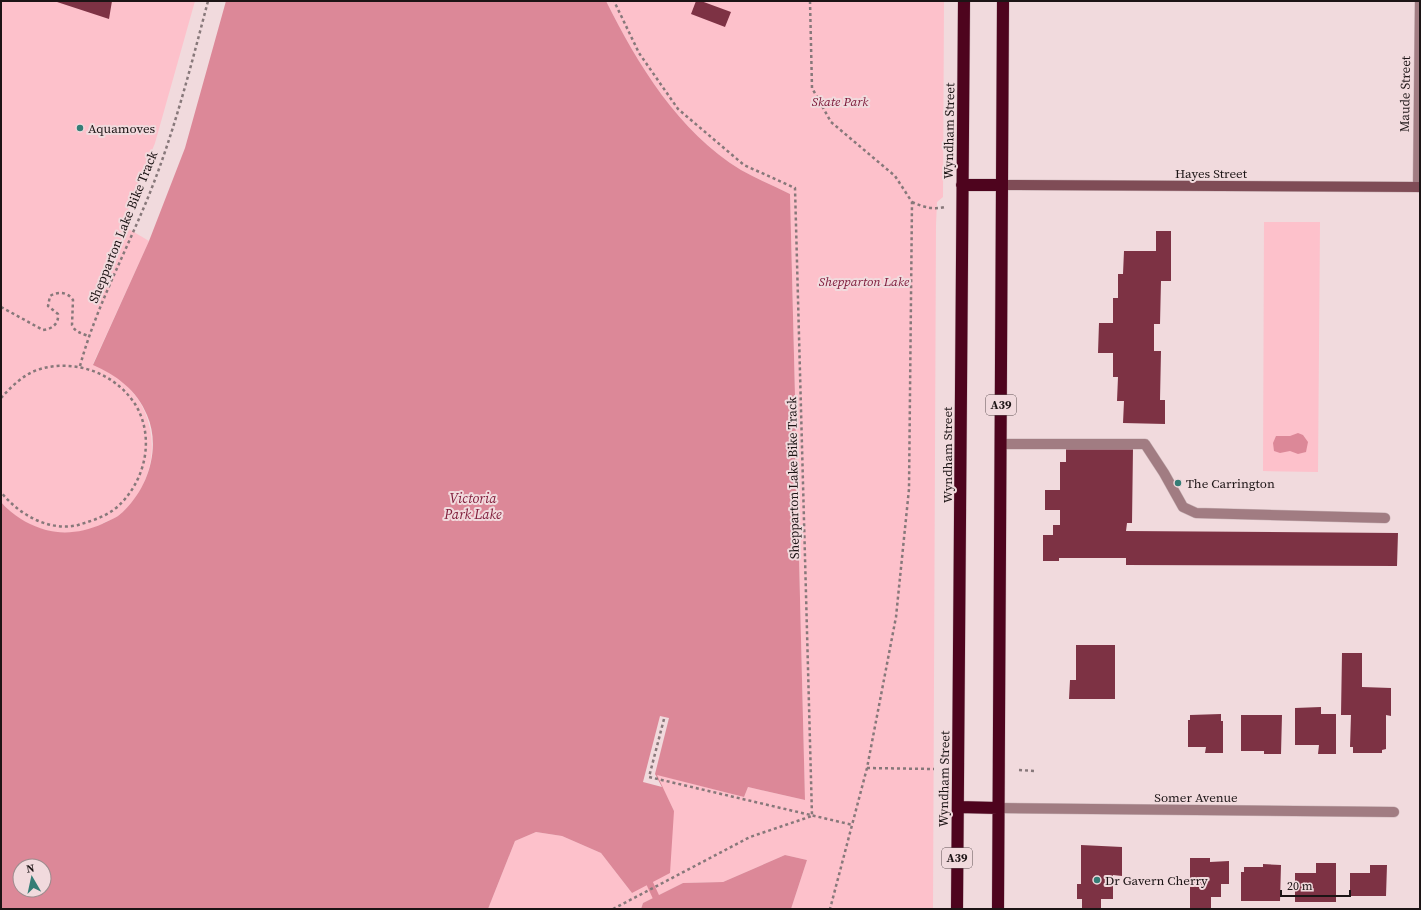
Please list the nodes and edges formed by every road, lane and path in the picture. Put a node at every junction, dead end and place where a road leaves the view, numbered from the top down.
1 (208, 1) edge
2 (614, 1) edge
3 (810, 1) edge
4 (964, 1) edge
5 (1004, 1) edge
6 (1420, 1) edge
7 (1420, 27) edge
8 (962, 185) junction
9 (1002, 185) junction
10 (1419, 187) edge
11 (912, 202) junction
12 (962, 203) junction
13 (1, 307) edge
14 (88, 336) junction
15 (80, 366) junction
16 (1, 398) edge
17 (1000, 444) junction
18 (1, 492) edge
19 (1385, 518) dead end
20 (664, 719) dead end
21 (867, 768) junction
22 (934, 769) dead end
23 (1019, 770) dead end
24 (1035, 771) dead end
25 (958, 808) junction
26 (998, 808) junction
27 (1394, 812) dead end
28 (812, 816) junction
29 (853, 825) junction
30 (613, 909) edge
31 (830, 909) edge
32 (957, 909) edge
33 (998, 909) edge

1 - 14 path, Shepparton Lake Bike Track
2 - 28 path, Shepparton Lake Bike Track
3 - 11 path
4 - 8 highway, Wyndham Street / A39
5 - 9 highway, A39
6 - 7 street, Maude Street
7 - 10 street, Maude Street
8 - 9 highway
8 - 12 highway, Wyndham Street / A39
9 - 10 street, Hayes Street
9 - 17 highway, A39
11 - 12 path
11 - 21 path
12 - 25 highway, Wyndham Street / A39
13 - 14 path
14 - 15 path, Shepparton Lake Bike Track
15 - 16 path
15 - 18 path
17 - 19 street
17 - 26 highway, A39
20 - 28 path
21 - 22 path
21 - 29 path
23 - 24 path
25 - 26 highway
25 - 32 highway, Wyndham Street / A39
26 - 27 street, Somer Avenue
26 - 33 highway, A39
28 - 29 path
28 - 30 path
29 - 31 path

